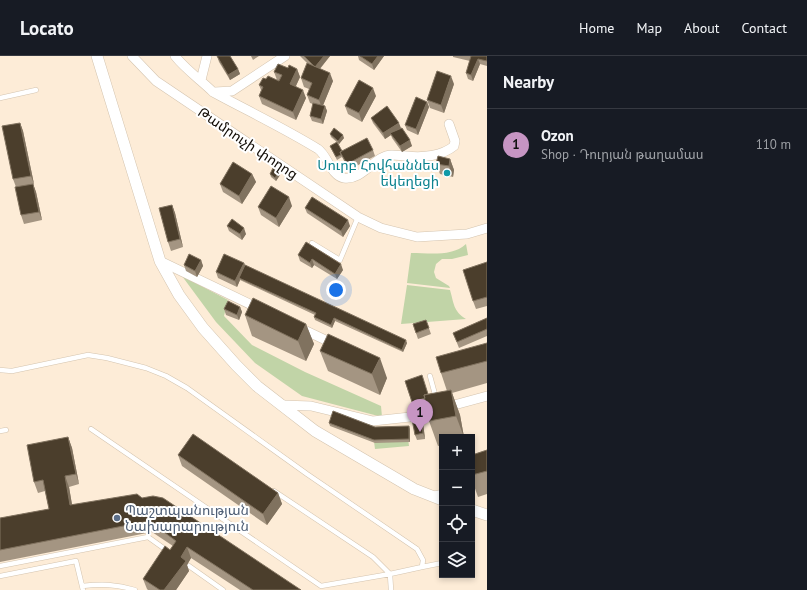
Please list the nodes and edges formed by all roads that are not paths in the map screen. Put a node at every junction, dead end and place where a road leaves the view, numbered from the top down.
1 (96, 56) edge
2 (132, 56) edge
3 (175, 56) edge
4 (207, 56) edge
5 (285, 56) edge
6 (201, 80) junction
7 (36, 90) dead end
8 (213, 92) junction
9 (0, 98) edge
10 (449, 124) dead end
11 (358, 217) junction
12 (487, 228) edge
13 (312, 243) dead end
14 (160, 261) junction
15 (265, 311) edge
16 (293, 324) edge
17 (342, 348) edge
18 (0, 370) edge
19 (430, 376) dead end
20 (487, 396) edge
21 (282, 405) junction
22 (439, 409) junction
23 (91, 429) dead end
24 (6, 430) dead end
25 (0, 431) edge
26 (269, 488) edge
27 (439, 493) edge
28 (428, 496) junction
29 (439, 499) edge
30 (475, 511) edge
31 (487, 515) edge
32 (174, 555) edge
33 (439, 564) edge
34 (0, 566) edge
35 (189, 566) dead end
36 (422, 567) junction
37 (390, 574) junction
38 (0, 576) edge
39 (82, 588) edge
40 (134, 590) edge
41 (223, 590) edge
42 (391, 590) edge

1 - 14 street
2 - 11 street, Թամրուչի փողոց
3 - 6 street
4 - 6 street
5 - 8 street
6 - 8 street
7 - 9 lane
8 - 10 street
11 - 12 street, Թամրուչի փողոց
11 - 13 lane
14 - 15 street
14 - 21 street
16 - 17 street
18 - 36 lane
19 - 22 lane
20 - 22 street
21 - 22 street
21 - 28 street
23 - 37 lane
24 - 25 lane
26 - 37 lane
27 - 28 lane
28 - 29 street
30 - 31 street
32 - 34 lane
33 - 36 lane
35 - 41 lane
36 - 37 lane
37 - 42 lane
38 - 39 lane
39 - 40 lane

